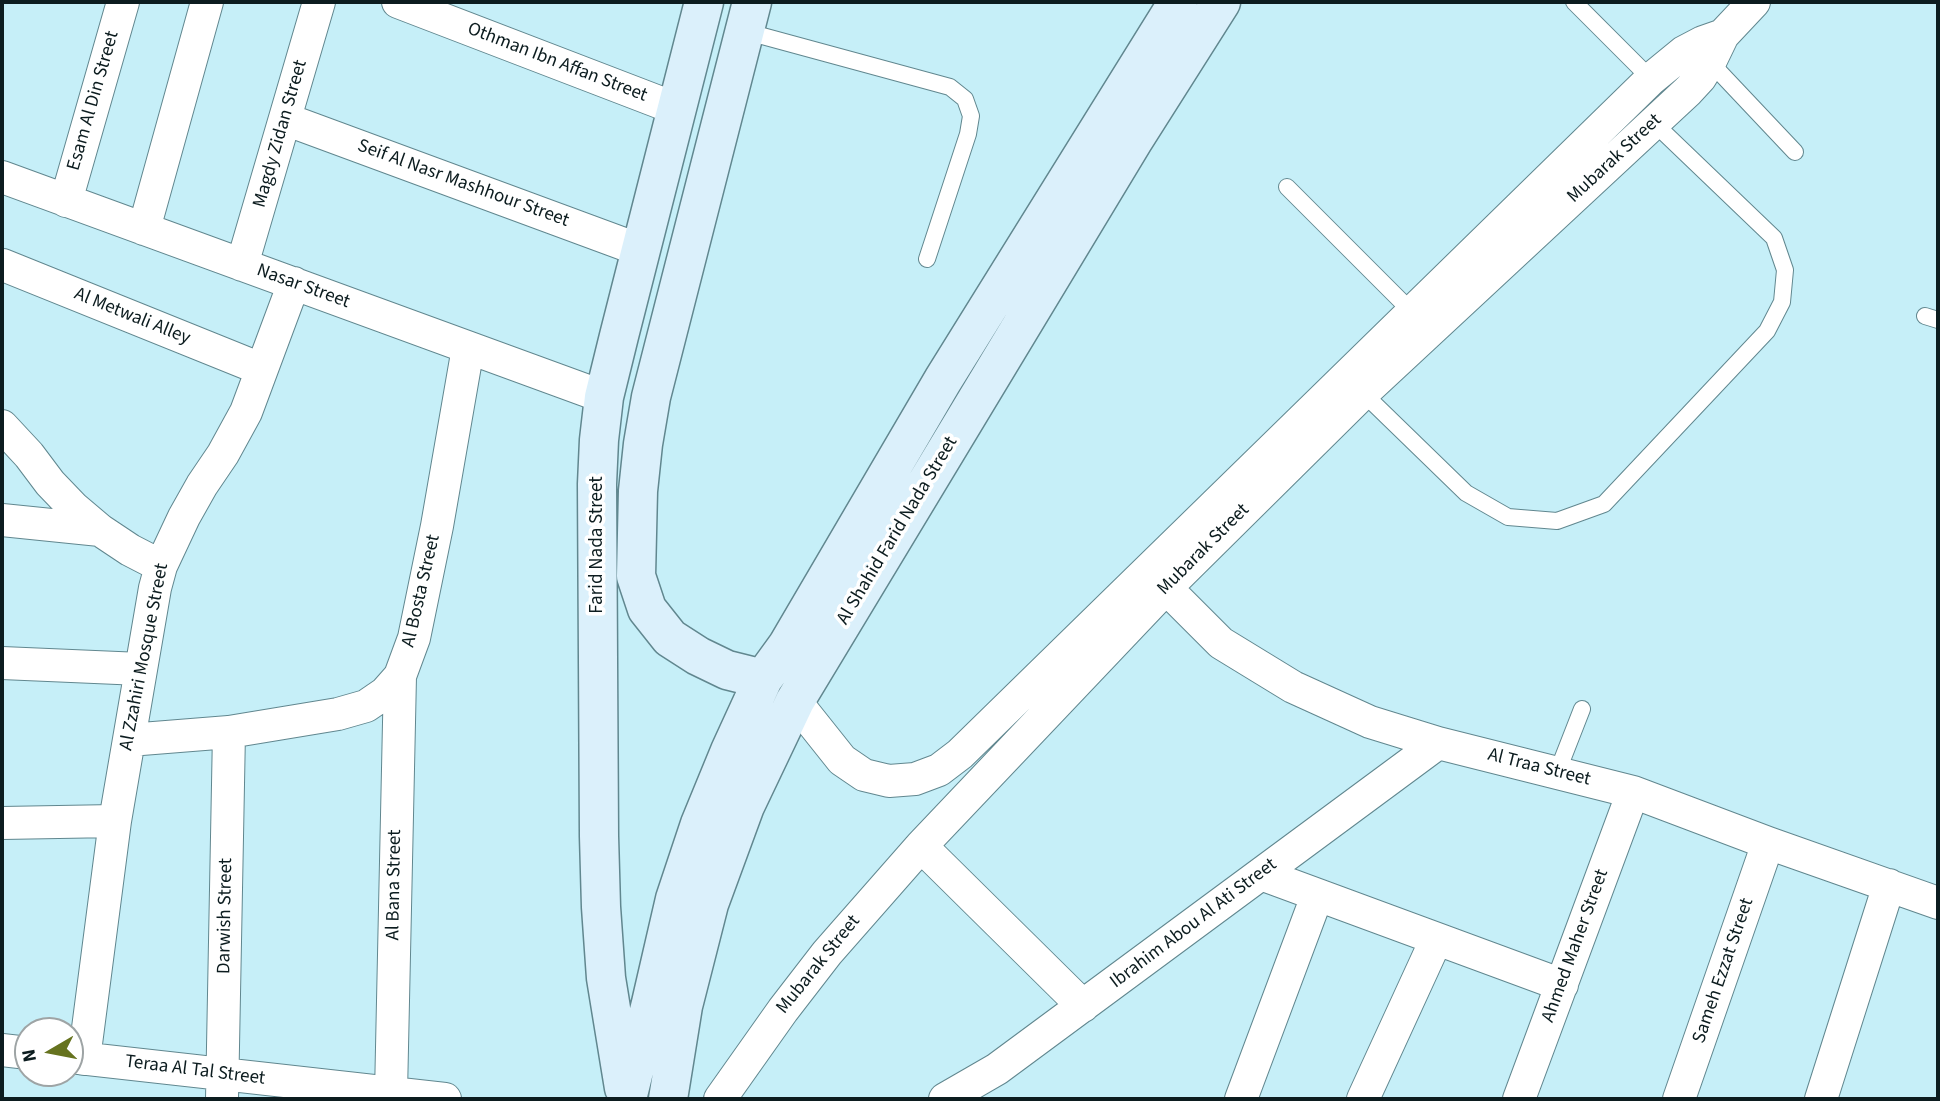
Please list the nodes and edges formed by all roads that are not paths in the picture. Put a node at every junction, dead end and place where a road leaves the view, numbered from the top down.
1 (122, 2) edge
2 (207, 2) edge
3 (319, 2) edge
4 (1178, 2) edge
5 (1221, 2) edge
6 (1574, 2) edge
7 (1754, 2) edge
8 (403, 3) edge
9 (701, 10) edge
10 (748, 16) edge
11 (1716, 48) junction
12 (1651, 79) junction
13 (677, 108) junction
14 (1664, 113) junction
15 (285, 119) junction
16 (1795, 152) dead end
17 (2, 177) edge
18 (1287, 187) dead end
19 (66, 201) junction
20 (144, 229) junction
21 (640, 250) junction
22 (927, 259) dead end
23 (3, 265) edge
24 (242, 265) junction
25 (294, 283) junction
26 (1412, 312) junction
27 (468, 348) junction
28 (261, 369) junction
29 (1355, 385) junction
30 (604, 397) junction
31 (2, 426) edge
32 (2, 520) edge
33 (100, 530) junction
34 (161, 566) junction
35 (1166, 588) junction
36 (2, 663) edge
37 (141, 669) junction
38 (400, 676) junction
39 (763, 680) junction
40 (796, 701) junction
41 (1582, 709) dead end
42 (229, 732) junction
43 (129, 740) junction
44 (1438, 743) junction
45 (1557, 773) junction
46 (1633, 792) junction
47 (115, 821) junction
48 (2, 823) edge
49 (1768, 843) junction
50 (921, 846) junction
51 (1261, 874) junction
52 (1889, 885) junction
53 (1317, 896) junction
54 (1938, 903) edge
55 (1436, 940) junction
56 (1562, 985) junction
57 (1083, 1006) junction
58 (84, 1017) edge
59 (84, 1059) edge
60 (222, 1087) edge
61 (390, 1094) junction
62 (445, 1099) edge
63 (626, 1099) edge
64 (668, 1099) edge
65 (720, 1099) edge
66 (945, 1099) edge
67 (1241, 1099) edge
68 (1363, 1099) edge
69 (1519, 1099) edge
70 (1679, 1099) edge
71 (1821, 1099) edge

1 - 19 street, Esam Al Din Street
2 - 20 street
3 - 15 street, Magdy Zidan Street
4 - 39 main road, Al Shahid Farid Nada Street
5 - 40 main road, Al Shahid Farid Nada Street
6 - 12 lane
7 - 11 street, Mubarak Street
8 - 13 street, Othman Ibn Affan Street
9 - 10 main road
9 - 13 main road, Farid Nada Street
10 - 22 lane
10 - 39 main road, Farid Nada Street
11 - 12 street, Mubarak Street
11 - 14 street, Mubarak Street
11 - 16 lane
12 - 14 street
12 - 26 street, Mubarak Street
13 - 21 main road, Farid Nada Street
14 - 29 street, Mubarak Street
14 - 29 lane
15 - 21 street, Seif Al Nasr Mashhour Street
15 - 24 street, Magdy Zidan Street
17 - 19 street, Nasar Street
18 - 26 lane
19 - 20 street, Nasar Street
20 - 24 street, Nasar Street
21 - 30 main road, Farid Nada Street
23 - 28 street, Al Metwali Alley
24 - 25 street, Nasar Street
25 - 27 street, Nasar Street
25 - 28 street, Al Zzahiri Mosque Street
26 - 29 street, Mubarak Street
27 - 30 street, Nasar Street
27 - 38 street, Al Bosta Street
28 - 34 street, Al Zzahiri Mosque Street
29 - 35 street, Mubarak Street
29 - 40 street, Mubarak Street
30 - 63 main road, Farid Nada Street
31 - 33 street
32 - 33 street
33 - 34 street
34 - 37 street, Al Zzahiri Mosque Street
35 - 44 street, Al Traa Street
35 - 50 street, Mubarak Street
36 - 37 street
37 - 43 street, Al Zzahiri Mosque Street
38 - 42 street, Al Bosta Street
38 - 61 street, Al Bana Street
39 - 63 main road, Al Shahid Farid Nada Street
40 - 64 main road, Al Shahid Farid Nada Street
41 - 45 lane
42 - 43 street, Al Bosta Street
42 - 60 street, Darwish Street
43 - 47 street, Al Zzahiri Mosque Street
44 - 45 street, Al Traa Street
44 - 51 street, Ibrahim Abou Al Ati Street
45 - 46 street, Al Traa Street
46 - 49 street, Al Traa Street
46 - 56 street, Ahmed Maher Street
47 - 48 street
47 - 58 street, Al Zzahiri Mosque Street
49 - 52 street, Al Traa Street
49 - 70 street, Sameh Ezzat Street
50 - 57 street
50 - 65 street, Mubarak Street
51 - 53 street
51 - 57 street, Ibrahim Abou Al Ati Street
52 - 54 street, Al Traa Street
52 - 71 street
53 - 55 street
53 - 67 street
55 - 56 street
55 - 68 street
56 - 69 street, Ahmed Maher Street
57 - 66 street, Ibrahim Abou Al Ati Street
59 - 60 street, Teraa Al Tal Street
60 - 61 street, Teraa Al Tal Street
61 - 62 street, Teraa Al Tal Street

